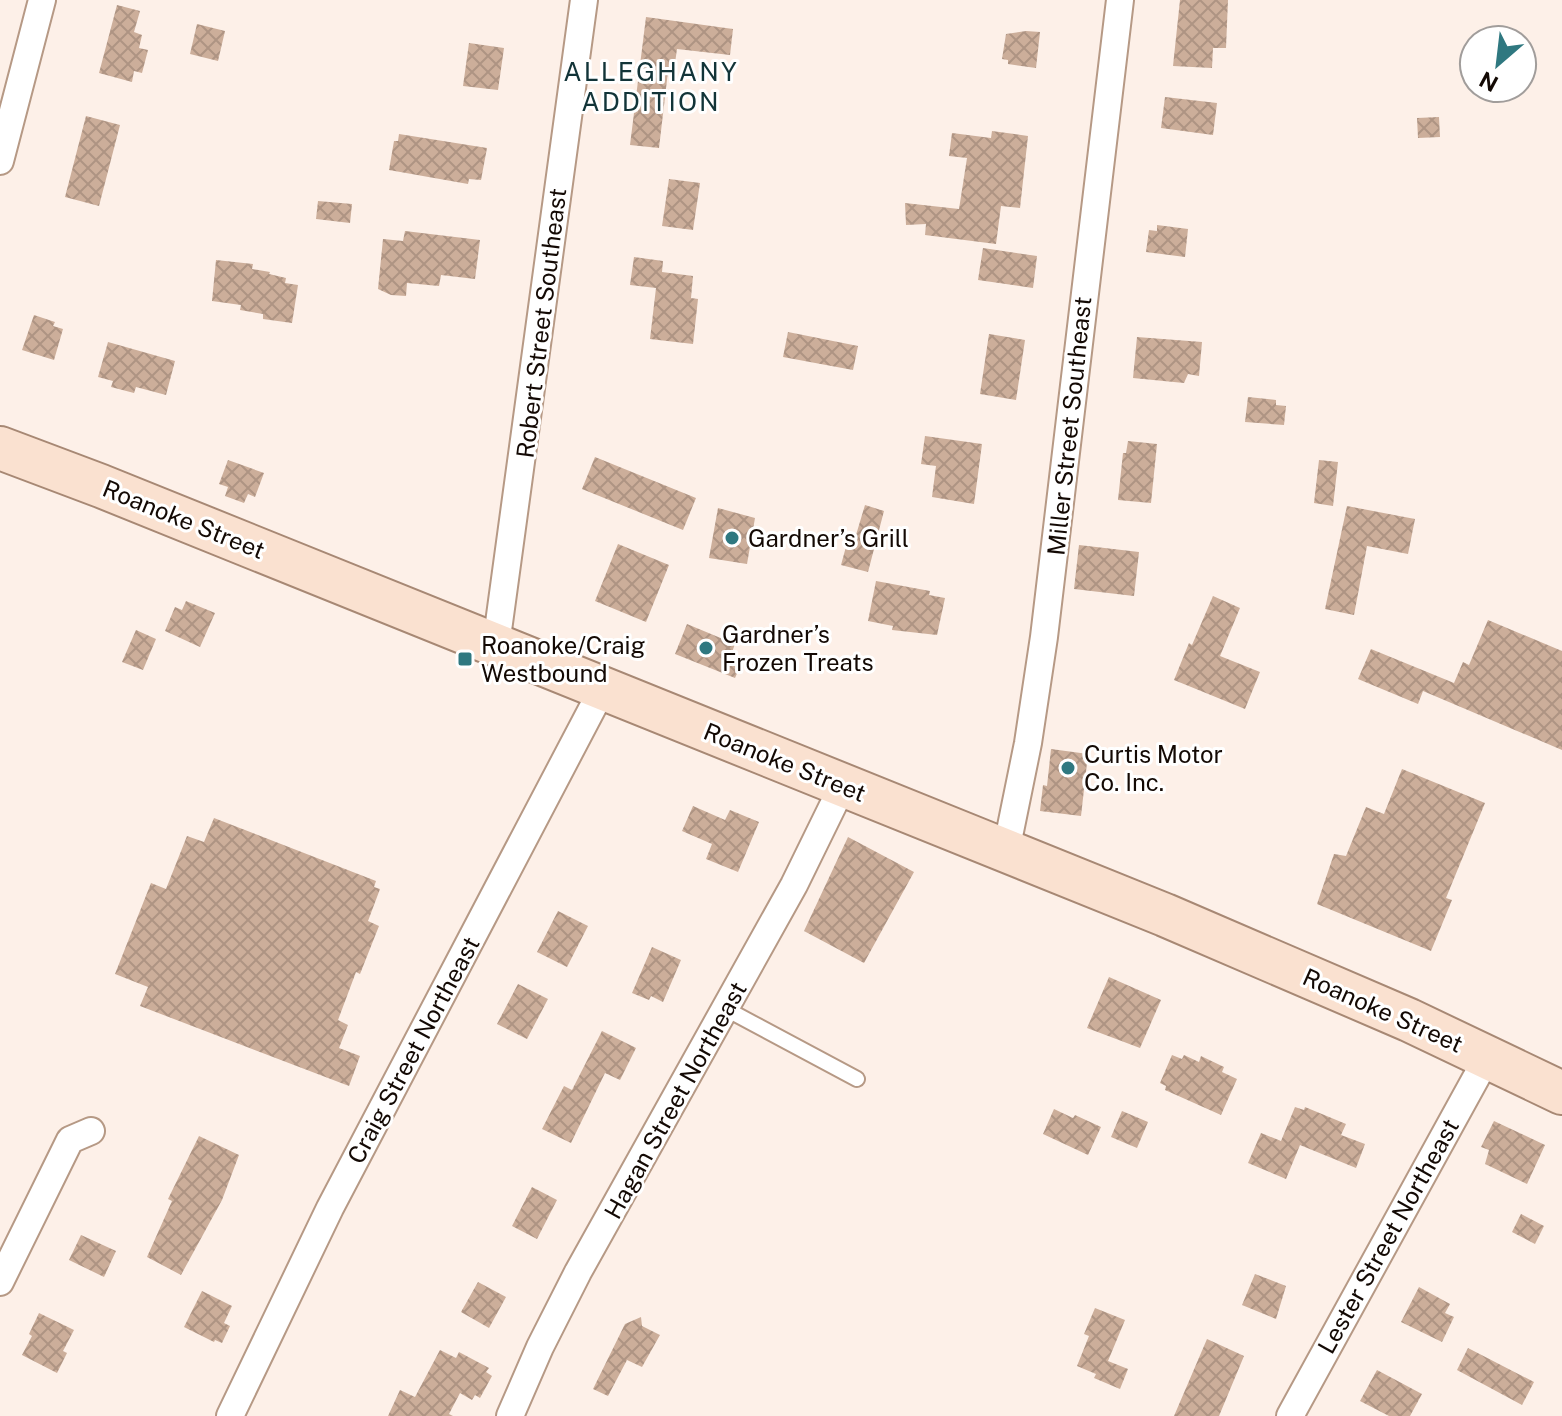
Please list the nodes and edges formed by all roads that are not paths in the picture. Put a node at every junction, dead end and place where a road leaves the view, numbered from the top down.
1 (42, 0) edge
2 (584, 0) edge
3 (1120, 0) edge
4 (0, 161) edge
5 (0, 448) edge
6 (496, 645) junction
7 (603, 688) junction
8 (843, 785) junction
9 (1006, 851) junction
10 (726, 1009) junction
11 (1488, 1056) junction
12 (857, 1079) dead end
13 (1562, 1093) edge
14 (91, 1131) dead end
15 (0, 1282) edge
16 (230, 1416) edge
17 (510, 1416) edge
18 (1290, 1416) edge

1 - 4 street
2 - 6 street, Robert Street Southeast
3 - 9 street, Miller Street Southeast
5 - 6 main road, Roanoke Street
6 - 7 main road, Roanoke Street
7 - 8 main road, Roanoke Street
7 - 16 street, Craig Street Northeast
8 - 9 main road, Roanoke Street
8 - 10 street, Hagan Street Northeast
9 - 11 main road, Roanoke Street
10 - 12 lane
10 - 17 street, Hagan Street Northeast
11 - 13 main road, Roanoke Street
11 - 18 street, Lester Street Northeast
14 - 15 street

